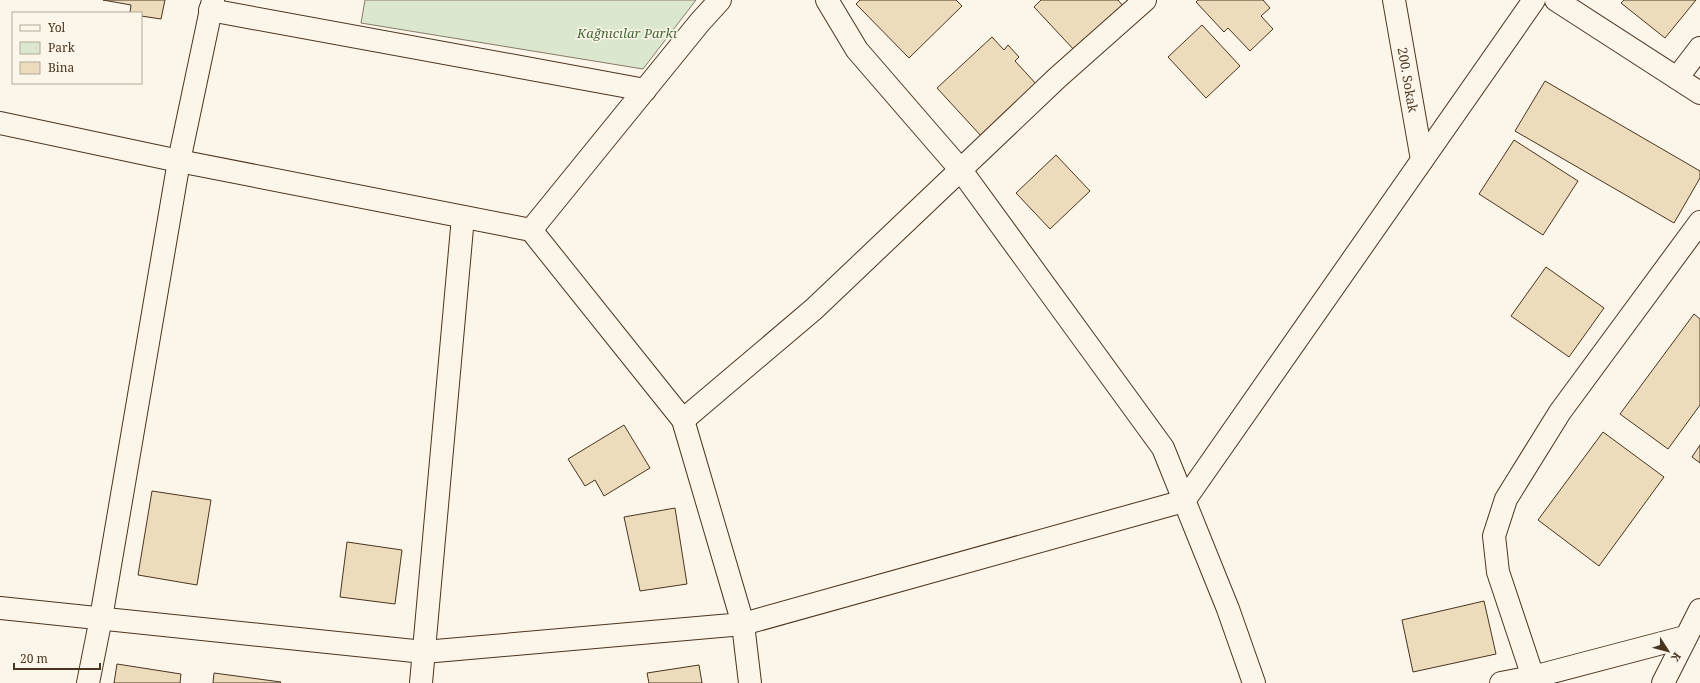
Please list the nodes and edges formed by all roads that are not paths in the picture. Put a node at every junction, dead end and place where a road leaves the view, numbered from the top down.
1 (720, 0) edge
2 (827, 0) edge
3 (1145, 0) edge
4 (1394, 0) edge
5 (1534, 0) edge
6 (1556, 0) edge
7 (211, 5) edge
8 (1700, 48) edge
9 (1677, 78) junction
10 (645, 90) junction
11 (1700, 93) edge
12 (0, 123) edge
13 (1422, 160) junction
14 (179, 161) junction
15 (960, 169) junction
16 (463, 217) junction
17 (1700, 222) edge
18 (531, 230) junction
19 (683, 420) junction
20 (1184, 501) junction
21 (0, 608) edge
22 (1700, 610) edge
23 (100, 618) junction
24 (743, 624) junction
25 (1685, 637) junction
26 (424, 652) junction
27 (1533, 677) junction
28 (88, 683) edge
29 (422, 683) edge
30 (750, 683) edge
31 (1254, 683) edge
32 (1501, 683) edge
33 (1663, 683) edge

1 - 10 street
2 - 15 street
3 - 15 street
4 - 13 street, 200. Sokak
5 - 13 street
6 - 9 street
7 - 10 street
7 - 14 street
8 - 9 street
9 - 11 street
10 - 18 street
12 - 14 street
13 - 20 street
14 - 16 street
14 - 23 street
15 - 19 street
15 - 20 street
16 - 18 street
16 - 26 street
17 - 27 street
18 - 19 street
19 - 24 street
20 - 24 street
20 - 31 street
21 - 23 street
22 - 25 street
23 - 26 street
23 - 28 street
24 - 26 street
24 - 30 street
25 - 27 street
25 - 33 street
26 - 29 street
27 - 32 street

